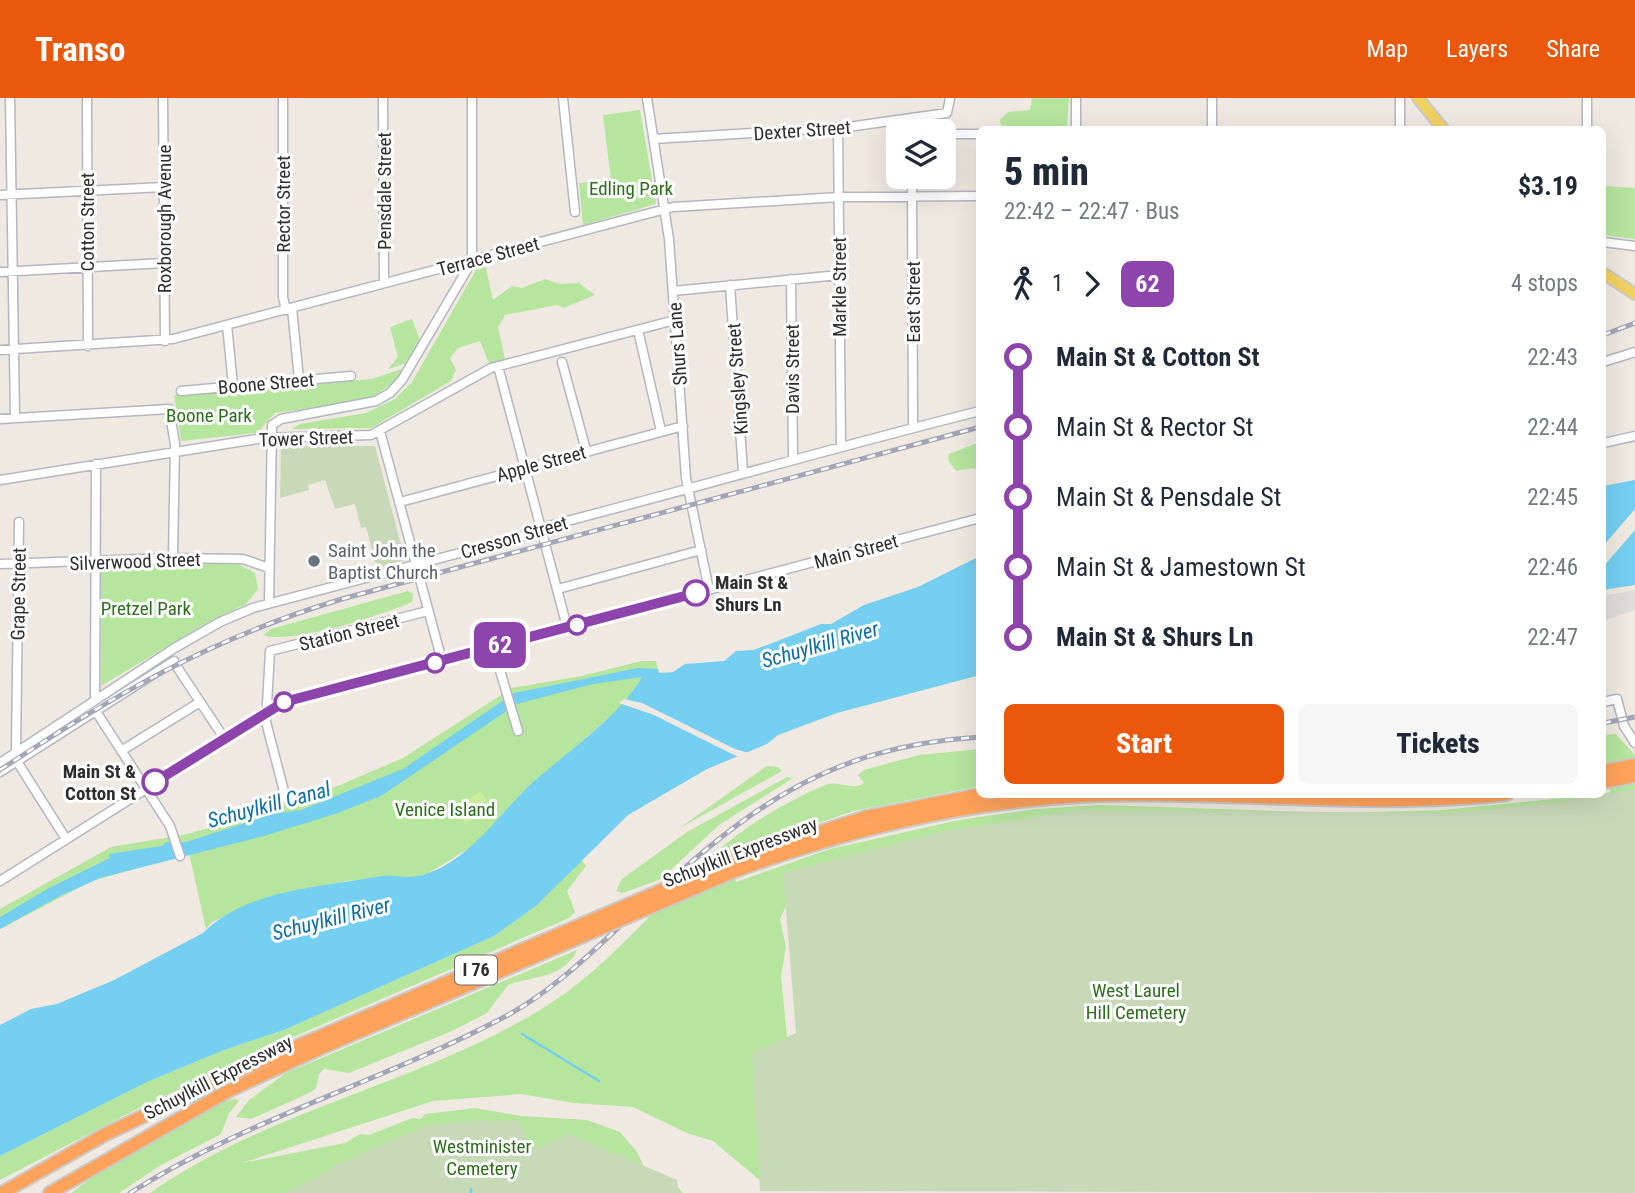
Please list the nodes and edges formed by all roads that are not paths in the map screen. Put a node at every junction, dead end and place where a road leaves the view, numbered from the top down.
1 (12, 98) edge
2 (87, 98) edge
3 (163, 98) edge
4 (283, 98) edge
5 (383, 98) edge
6 (472, 98) edge
7 (563, 98) edge
8 (647, 98) edge
9 (950, 98) edge
10 (1076, 98) edge
11 (1212, 98) edge
12 (1400, 98) edge
13 (1418, 98) edge
14 (1587, 98) edge
15 (0, 100) edge
16 (1076, 126) edge
17 (1212, 126) edge
18 (1400, 126) edge
19 (1441, 126) edge
20 (1587, 126) edge
21 (838, 128) junction
22 (956, 134) edge
23 (976, 134) edge
24 (654, 139) junction
25 (164, 187) junction
26 (912, 189) edge
27 (87, 190) junction
28 (11, 194) junction
29 (0, 195) edge
30 (912, 196) junction
31 (976, 196) edge
32 (839, 197) junction
33 (664, 209) junction
34 (575, 212) dead end
35 (1606, 242) edge
36 (1635, 246) edge
37 (472, 261) junction
38 (164, 263) junction
39 (88, 267) junction
40 (11, 271) junction
41 (0, 272) edge
42 (839, 275) junction
43 (1606, 275) edge
44 (791, 279) junction
45 (384, 283) junction
46 (730, 285) junction
47 (673, 291) junction
48 (1635, 295) edge
49 (289, 309) junction
50 (675, 320) junction
51 (227, 325) junction
52 (638, 330) junction
53 (165, 341) junction
54 (88, 346) junction
55 (0, 350) edge
56 (12, 350) junction
57 (1635, 352) edge
58 (1606, 361) edge
59 (562, 362) dead end
60 (498, 366) junction
61 (351, 376) dead end
62 (299, 380) junction
63 (233, 386) junction
64 (181, 391) dead end
65 (976, 412) edge
66 (15, 417) junction
67 (0, 419) edge
68 (683, 426) junction
69 (913, 428) junction
70 (380, 431) junction
71 (662, 431) junction
72 (1635, 436) edge
73 (272, 437) junction
74 (1606, 442) edge
75 (841, 446) junction
76 (175, 450) junction
77 (586, 450) junction
78 (793, 458) junction
79 (96, 464) junction
80 (525, 467) junction
81 (743, 472) junction
82 (0, 480) edge
83 (688, 489) junction
84 (400, 502) junction
85 (976, 519) edge
86 (19, 522) dead end
87 (541, 529) junction
88 (701, 550) junction
89 (173, 558) junction
90 (96, 562) junction
91 (18, 563) junction
92 (0, 564) edge
93 (416, 565) junction
94 (269, 568) junction
95 (558, 589) junction
96 (709, 590) junction
97 (269, 603) junction
98 (428, 611) junction
99 (568, 627) junction
100 (493, 647) junction
101 (172, 659) junction
102 (442, 661) junction
103 (95, 696) dead end
104 (1606, 701) edge
105 (200, 702) junction
106 (267, 711) junction
107 (97, 713) dead end
108 (518, 731) dead end
109 (224, 738) junction
110 (1635, 743) edge
111 (16, 749) dead end
112 (121, 751) junction
113 (0, 763) edge
114 (19, 765) dead end
115 (1635, 765) edge
116 (0, 772) edge
117 (1635, 776) edge
118 (1606, 777) edge
119 (1606, 778) edge
120 (145, 789) junction
121 (976, 795) edge
122 (1057, 798) edge
123 (1235, 798) edge
124 (1446, 798) edge
125 (286, 799) dead end
126 (66, 839) junction
127 (180, 856) dead end
128 (733, 866) junction
129 (0, 881) edge
130 (2, 1193) edge
131 (50, 1193) edge

1 - 15 street
1 - 28 street
2 - 27 street, Cotton Street
3 - 25 street, Roxborough Avenue
4 - 49 street, Rector Street
5 - 45 street, Pensdale Street
6 - 37 street
7 - 34 street
8 - 24 street, Shurs Lane
9 - 21 street, Dexter Street
10 - 16 street
11 - 17 street
12 - 18 street
13 - 19 main road
14 - 20 street
21 - 24 street, Dexter Street
21 - 32 street, Markle Street
22 - 23 street
24 - 33 street, Shurs Lane
25 - 27 street
25 - 38 street, Roxborough Avenue
26 - 30 street, East Street
27 - 28 street
27 - 39 street, Cotton Street
28 - 29 street
28 - 40 street
30 - 31 street, Terrace Street
30 - 32 street, Terrace Street
30 - 69 street, East Street
32 - 33 street, Terrace Street
32 - 42 street, Markle Street
33 - 37 street, Terrace Street
33 - 47 street, Shurs Lane
35 - 36 street
37 - 45 street, Terrace Street
37 - 73 street
38 - 39 street
38 - 53 street, Roxborough Avenue
39 - 40 street
39 - 54 street, Cotton Street
40 - 41 street
40 - 56 street
42 - 44 street
42 - 75 street, Markle Street
43 - 48 main road
44 - 46 street
44 - 78 street, Davis Street
45 - 49 street, Terrace Street
46 - 47 street
46 - 81 street, Kingsley Street
47 - 50 street, Shurs Lane
49 - 51 street, Terrace Street
49 - 62 street, Rector Street
50 - 52 street, Tower Street
50 - 68 street, Shurs Lane
51 - 53 street, Terrace Street
51 - 63 street
52 - 60 street, Tower Street
52 - 71 street
53 - 54 street, Terrace Street
54 - 56 street, Terrace Street
55 - 56 street, Terrace Street
56 - 66 street
57 - 58 street
59 - 77 street
60 - 70 street, Tower Street
60 - 80 street
61 - 62 street, Boone Street
62 - 63 street, Boone Street
63 - 64 street, Boone Street
65 - 69 street, Cresson Street
66 - 67 street
66 - 76 street
68 - 71 street, Apple Street
68 - 83 street, Shurs Lane
69 - 75 street, Cresson Street
70 - 73 street, Tower Street
70 - 84 street
71 - 77 street, Apple Street
72 - 74 street
73 - 76 street, Tower Street
73 - 94 street
75 - 78 street, Cresson Street
76 - 79 street, Tower Street
76 - 89 street
77 - 80 street, Apple Street
78 - 81 street, Cresson Street
79 - 82 street, Tower Street
79 - 90 street
80 - 84 street, Apple Street
80 - 87 street
81 - 83 street, Cresson Street
83 - 87 street, Cresson Street
83 - 88 street, Shurs Lane
84 - 93 street
85 - 96 street, Main Street
86 - 91 street, Grape Street
87 - 93 street, Cresson Street
87 - 95 street
88 - 95 street
88 - 96 street, Shurs Lane
89 - 90 street, Silverwood Street
89 - 94 street, Silverwood Street
90 - 91 street, Silverwood Street
90 - 103 street
91 - 92 street, Silverwood Street
91 - 111 street, Grape Street
93 - 97 street, Cresson Street
93 - 98 street
94 - 97 street
95 - 99 street
96 - 99 street, Main Street
97 - 101 street, Cresson Street
98 - 102 street
98 - 106 street, Station Street
99 - 100 street, Main Street
100 - 102 street, Main Street
100 - 108 street
101 - 105 street
101 - 113 street, Cresson Street
101 - 116 street, Cresson Street
102 - 106 street, Main Street
104 - 110 street
105 - 109 street
105 - 112 street
106 - 109 street, Main Street
106 - 125 street
107 - 112 street
109 - 120 street, Main Street
112 - 120 street
114 - 126 street
115 - 118 highway
117 - 119 highway
120 - 126 street, Main Street
120 - 127 street
121 - 128 highway, Schuylkill Expressway / I 76
122 - 128 highway, Schuylkill Expressway / I 76
123 - 124 highway, Schuylkill Expressway / I 76
126 - 129 street, Main Street
128 - 130 highway, Schuylkill Expressway / I 76, bridge
128 - 131 highway, Schuylkill Expressway / I 76, bridge

